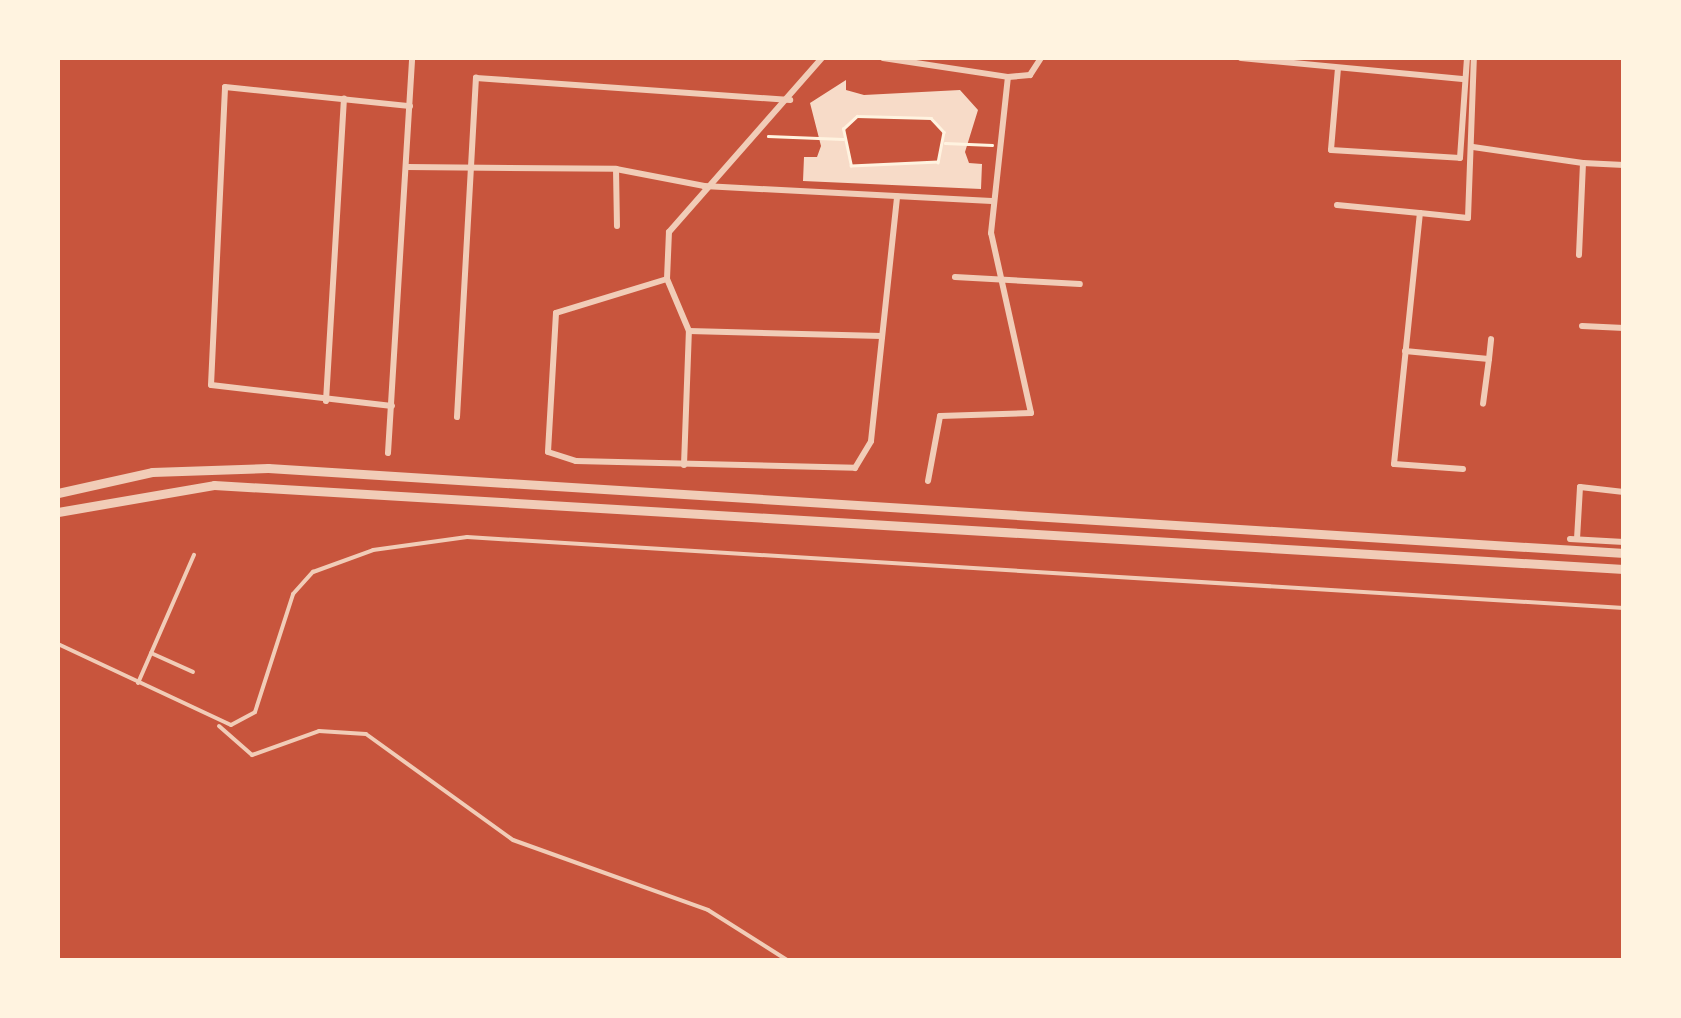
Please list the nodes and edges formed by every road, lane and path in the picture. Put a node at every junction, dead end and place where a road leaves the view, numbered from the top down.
1 (412, 58) edge
2 (822, 58) edge
3 (884, 58) edge
4 (1041, 58) edge
5 (1241, 58) edge
6 (1466, 58) edge
7 (1474, 58) edge
8 (1338, 68) junction
9 (1008, 78) junction
10 (1466, 78) junction
11 (344, 100) junction
12 (790, 100) junction
13 (410, 106) junction
14 (756, 135) junction
15 (843, 139) junction
16 (943, 143) junction
17 (1000, 146) junction
18 (1473, 146) junction
19 (1583, 163) junction
20 (407, 166) junction
21 (1624, 166) edge
22 (466, 167) junction
23 (616, 169) junction
24 (704, 186) junction
25 (897, 196) junction
26 (992, 201) junction
27 (1337, 204) dead end
28 (1420, 213) junction
29 (617, 226) dead end
30 (1579, 255) dead end
31 (956, 277) dead end
32 (667, 278) junction
33 (1004, 284) junction
34 (1080, 284) dead end
35 (1582, 326) dead end
36 (1624, 328) edge
37 (689, 331) junction
38 (882, 336) junction
39 (1491, 339) dead end
40 (1405, 351) junction
41 (1488, 359) junction
42 (326, 400) junction
43 (1483, 404) dead end
44 (392, 406) junction
45 (456, 417) dead end
46 (388, 452) dead end
47 (684, 465) junction
48 (1463, 469) dead end
49 (928, 481) dead end
50 (1624, 492) edge
51 (58, 493) edge
52 (58, 512) edge
53 (1624, 542) edge
54 (1624, 553) edge
55 (194, 555) dead end
56 (1624, 568) edge
57 (1624, 608) edge
58 (58, 644) edge
59 (151, 653) junction
60 (193, 672) dead end
61 (137, 685) junction
62 (218, 724) junction
63 (787, 960) edge

1 - 13 street
2 - 12 street
3 - 9 street
4 - 9 street
5 - 8 street
6 - 10 street
7 - 18 street
8 - 10 street
8 - 10 street
9 - 17 street
11 - 13 street
11 - 42 street
11 - 42 street
12 - 14 street
12 - 22 street
13 - 20 street
14 - 15 path
14 - 24 street
15 - 16 path
15 - 16 path
16 - 17 path
17 - 26 street
18 - 19 street
18 - 28 street
19 - 21 street
19 - 30 street
20 - 22 street
20 - 44 street
22 - 23 street
22 - 45 street
23 - 24 street
23 - 29 street
24 - 25 street
24 - 32 street
25 - 26 street
25 - 38 street
26 - 33 street
27 - 28 street
28 - 40 street
31 - 33 street
32 - 37 street
32 - 47 street
33 - 34 street
33 - 49 street
35 - 36 street
37 - 38 street
37 - 47 street
38 - 47 street
39 - 41 street
40 - 41 street
40 - 48 street
41 - 43 street
42 - 44 street
44 - 46 street
50 - 53 street
51 - 54 street
52 - 56 street
55 - 59 lane
57 - 62 lane
58 - 61 lane
59 - 60 lane
59 - 61 lane
61 - 62 lane
62 - 63 lane

